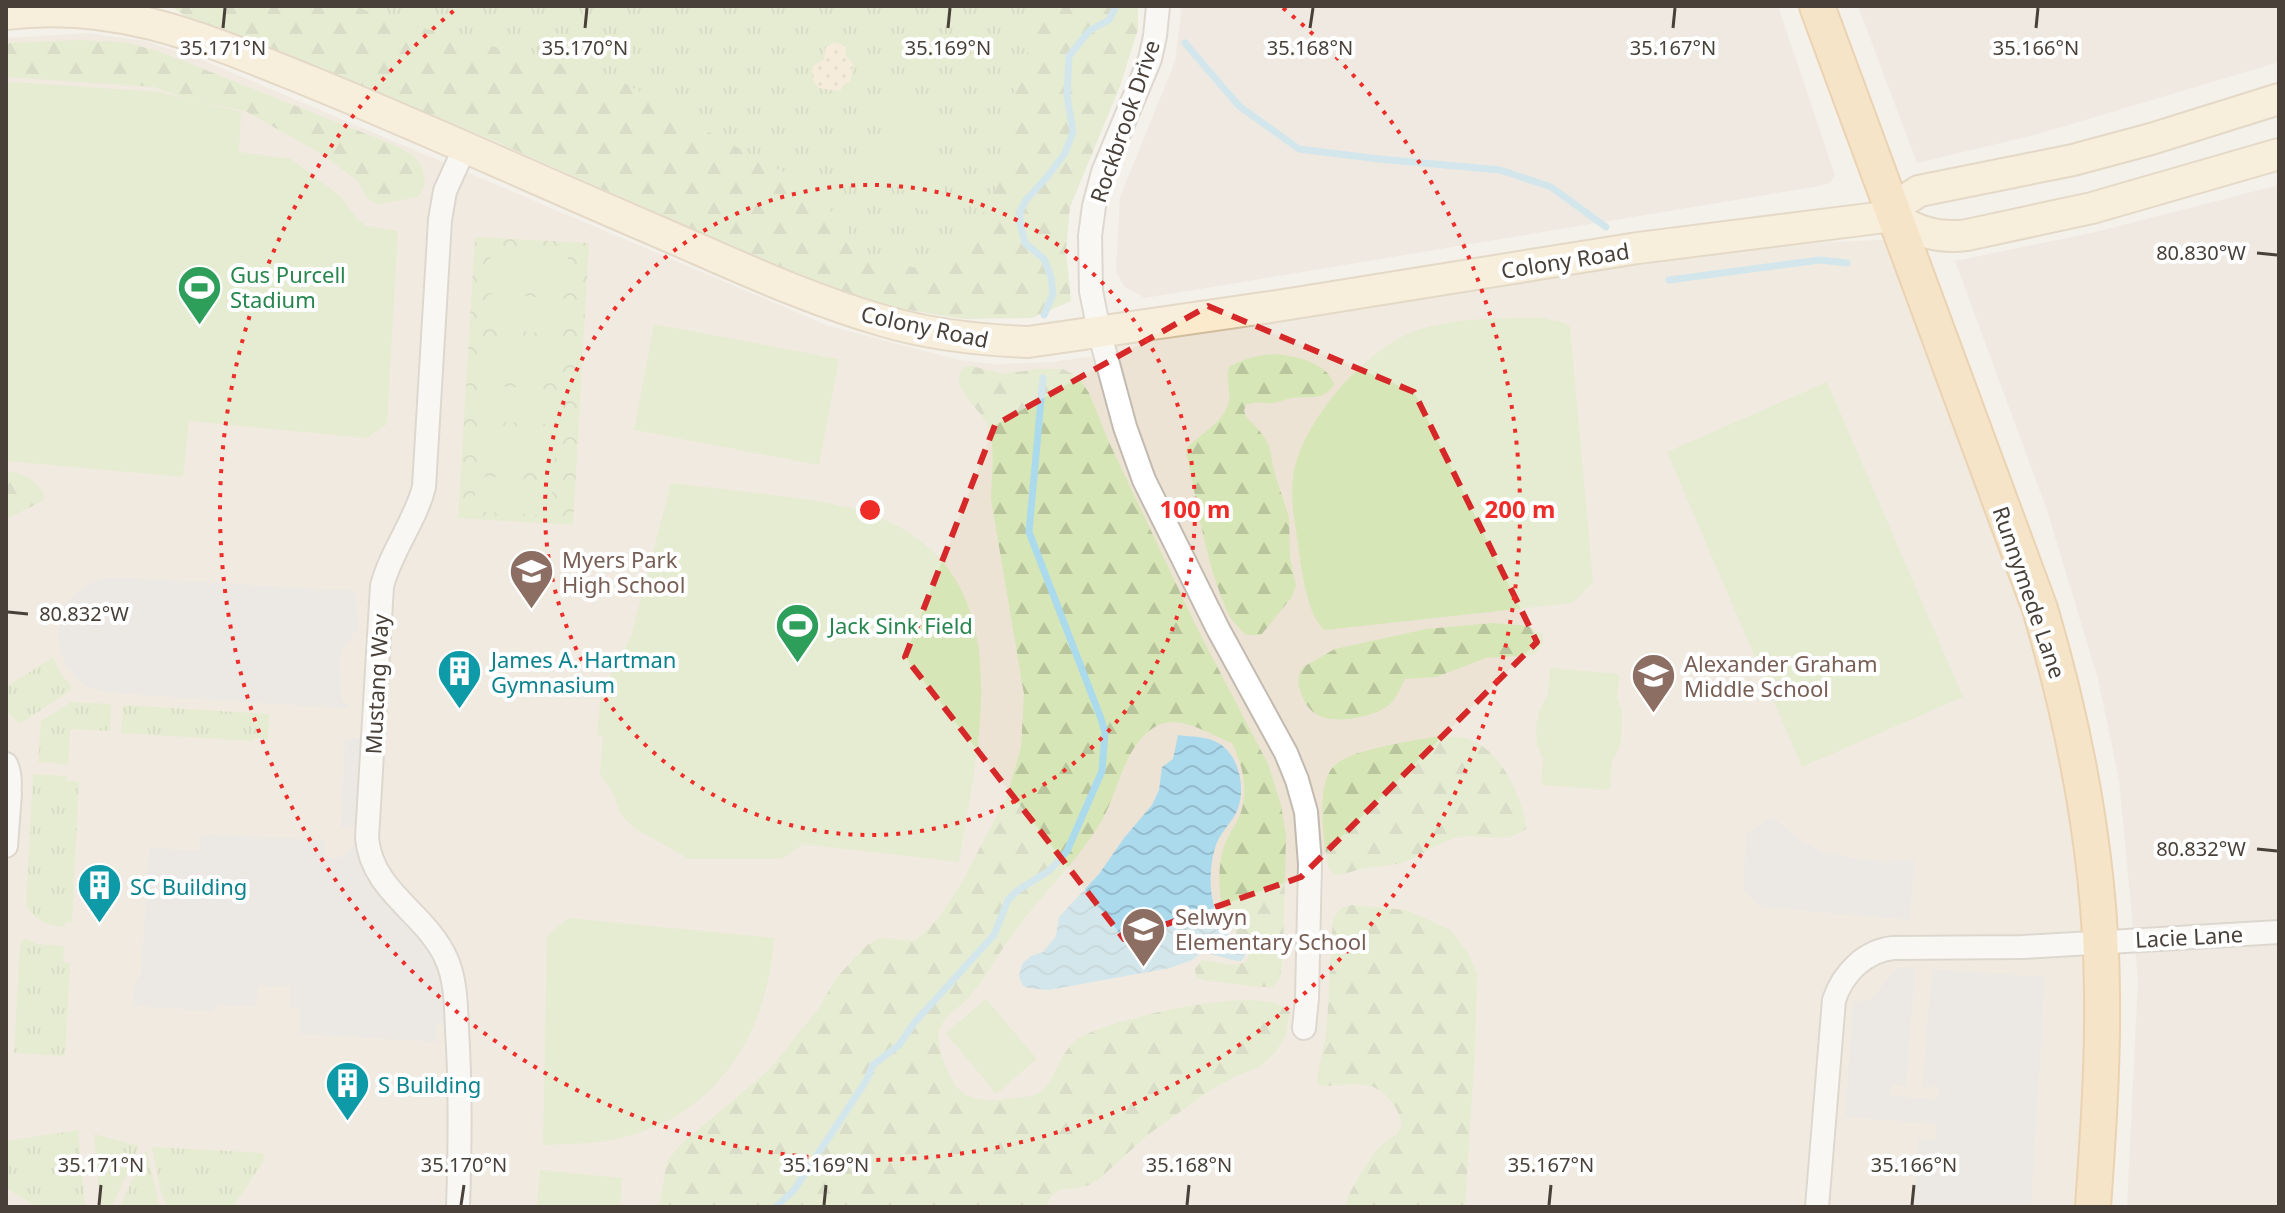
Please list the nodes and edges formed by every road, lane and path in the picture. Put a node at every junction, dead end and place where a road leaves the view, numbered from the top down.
1 (1158, 6) edge
2 (1817, 6) edge
3 (6, 14) edge
4 (2279, 99) edge
5 (465, 147) junction
6 (2279, 154) edge
7 (1893, 216) junction
8 (1099, 331) junction
9 (6, 764) edge
10 (8, 802) edge
11 (6, 846) edge
12 (2279, 932) edge
13 (2100, 941) junction
14 (1304, 1028) dead end
15 (458, 1207) edge
16 (1817, 1207) edge
17 (2093, 1207) edge

1 - 8 street, Rockbrook Drive
2 - 7 main road, Runnymede Lane
3 - 5 street, Colony Road
4 - 7 street
5 - 8 street, Colony Road
5 - 15 street, Mustang Way
6 - 7 street
7 - 8 street, Colony Road
7 - 13 main road, Runnymede Lane
8 - 14 street, Rockbrook Drive
9 - 10 street
10 - 11 street
12 - 13 street, Lacie Lane
13 - 16 street, Lacie Lane
13 - 17 main road, Runnymede Lane

